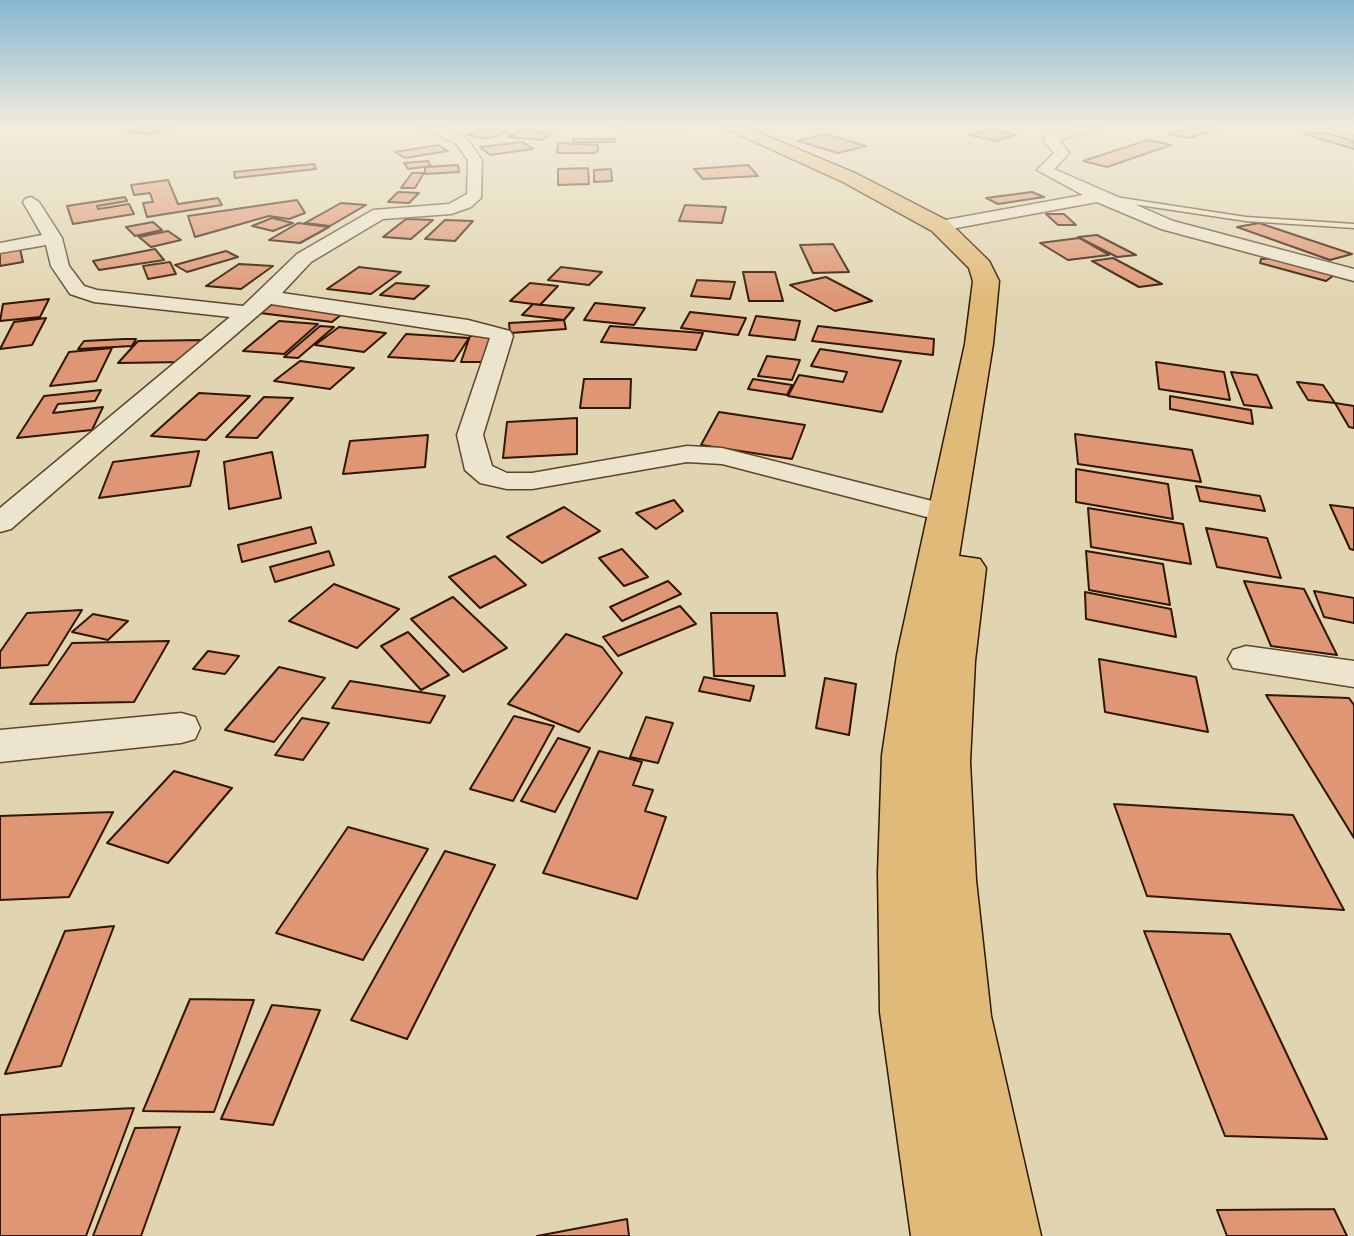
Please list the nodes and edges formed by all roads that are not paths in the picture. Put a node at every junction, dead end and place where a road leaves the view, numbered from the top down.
1 (475, 185) edge
2 (864, 185) edge
3 (1074, 185) edge
4 (1099, 197) junction
5 (31, 202) dead end
6 (946, 224) junction
7 (1354, 226) edge
8 (53, 238) junction
9 (0, 248) edge
10 (1354, 275) edge
11 (267, 297) junction
12 (246, 313) junction
13 (979, 402) junction
14 (0, 487) edge
15 (43, 487) junction
16 (946, 513) junction
17 (0, 523) edge
18 (1246, 659) dead end
19 (1354, 674) edge
20 (181, 728) dead end
21 (0, 746) edge
22 (950, 1236) edge
23 (1002, 1236) edge

1 - 11 street
2 - 6 highway
3 - 4 street
4 - 6 street
4 - 7 lane
4 - 10 street
5 - 8 street
6 - 13 highway
8 - 9 street
8 - 12 street
11 - 12 street
11 - 16 street
12 - 15 street
13 - 16 highway
13 - 23 highway
14 - 15 street
15 - 17 street
16 - 22 highway
18 - 19 street
20 - 21 street

